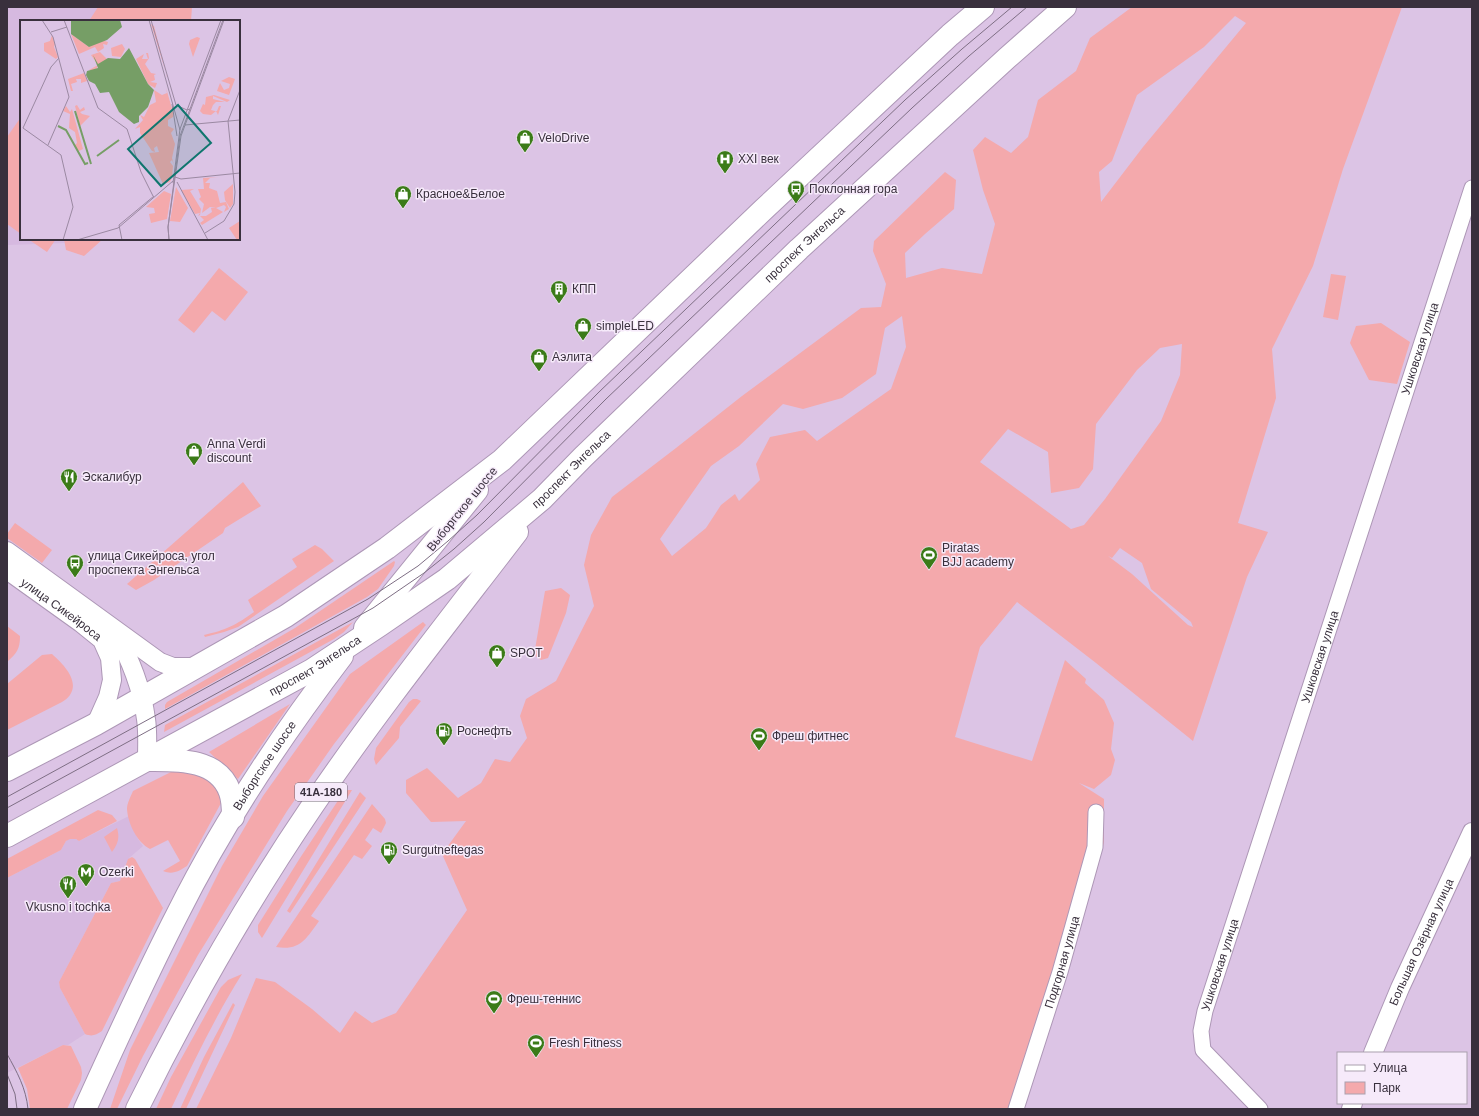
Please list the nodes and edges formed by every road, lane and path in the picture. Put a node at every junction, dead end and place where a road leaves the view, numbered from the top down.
1 (983, 7) edge
2 (1065, 7) edge
3 (1472, 188) edge
4 (502, 460) junction
5 (542, 499) junction
6 (7, 551) edge
7 (7, 570) edge
8 (114, 630) junction
9 (352, 644) junction
10 (197, 667) junction
11 (142, 699) junction
12 (96, 724) junction
13 (147, 760) junction
14 (7, 770) edge
15 (1096, 812) dead end
16 (233, 817) junction
17 (1472, 832) edge
18 (7, 836) edge
19 (1373, 1052) edge
20 (84, 1109) edge
21 (137, 1109) edge
22 (1016, 1109) edge
23 (1260, 1109) edge

1 - 4 main road
2 - 5 main road, проспект Энгельса
3 - 23 street, Ушковская улица
4 - 9 main road, Выборгское шоссе
4 - 10 main road
5 - 9 main road, проспект Энгельса
5 - 21 main road, 41А-180
6 - 8 street, улица Сикейроса
7 - 12 street, улица Сикейроса
8 - 10 street, улица Сикейроса
8 - 11 street, улица Сикейроса
9 - 13 main road, проспект Энгельса
9 - 16 main road, Выборгское шоссе
10 - 11 main road
11 - 12 main road
11 - 13 street, улица Сикейроса
12 - 14 main road
13 - 16 main road
13 - 18 main road, проспект Энгельса
15 - 22 street, Подгорная улица
16 - 20 main road, Выборгское шоссе
17 - 19 street, Большая Озёрная улица

